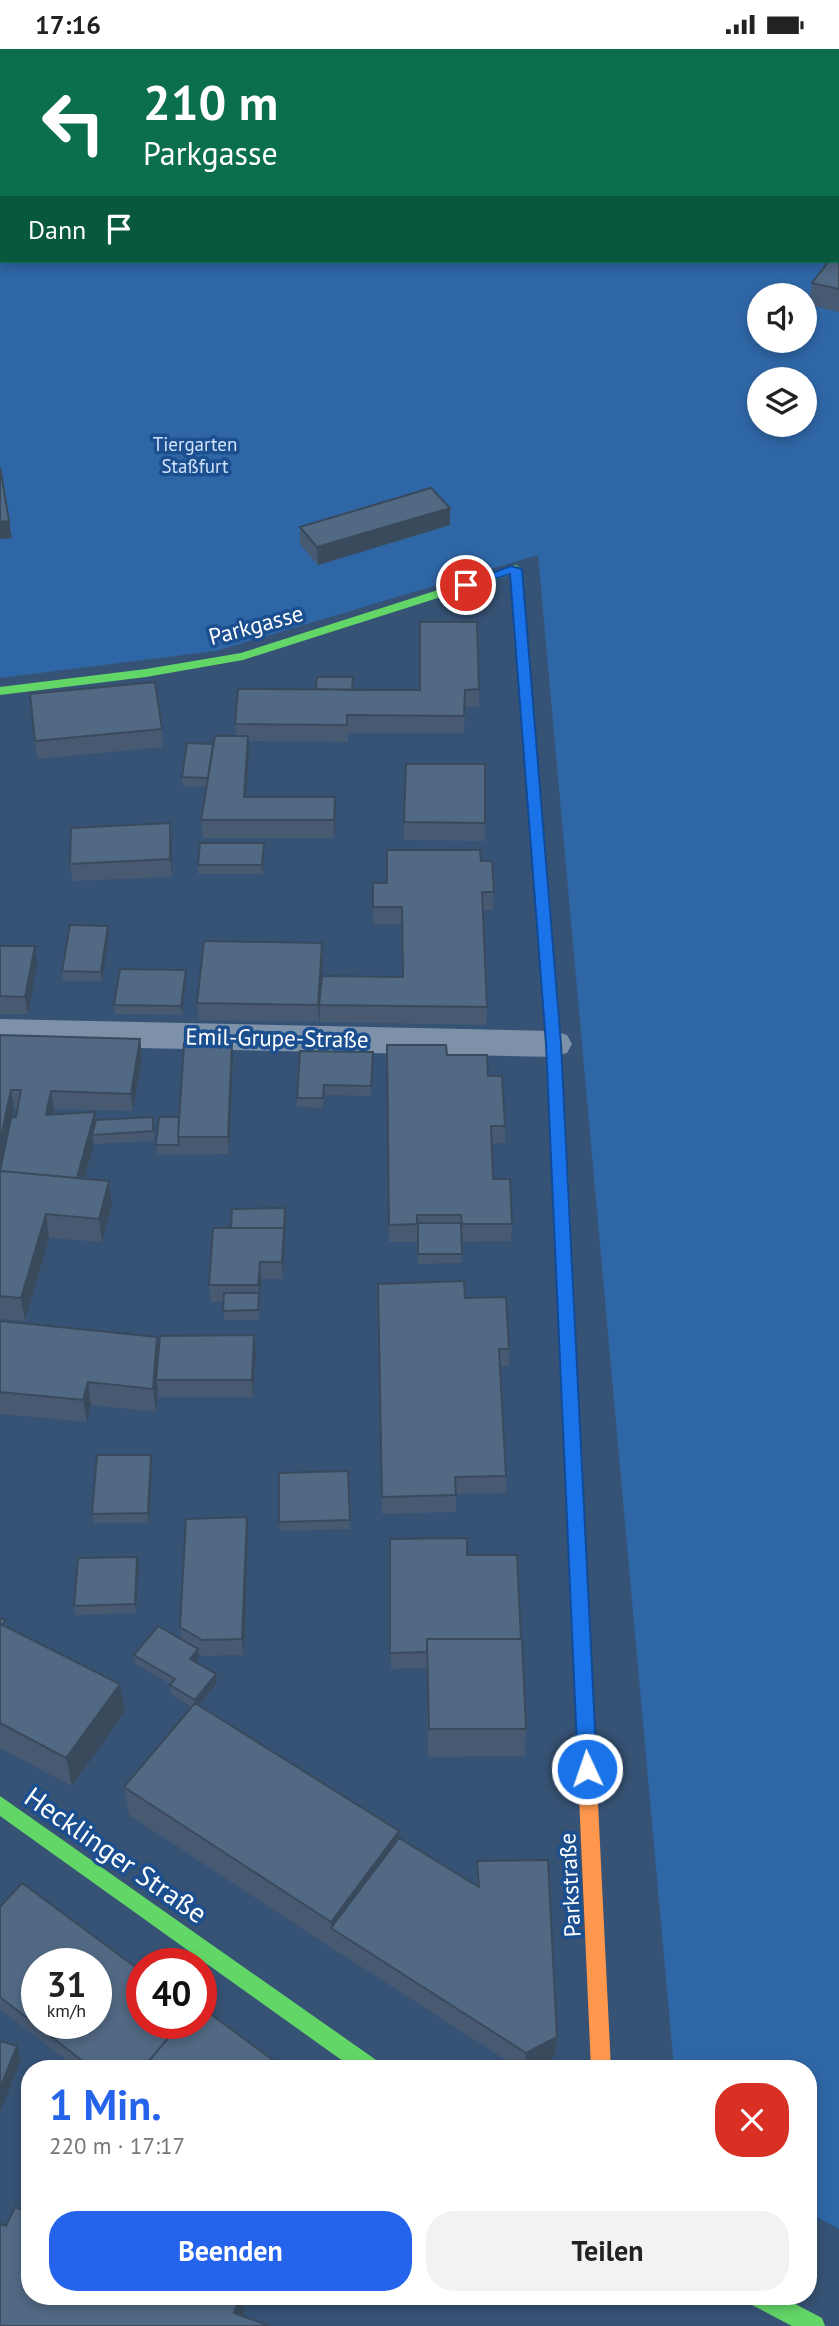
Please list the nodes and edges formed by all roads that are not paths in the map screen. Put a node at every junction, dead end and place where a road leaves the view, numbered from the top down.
1 (516, 569) joint
2 (0, 691) edge
3 (0, 1032) edge
4 (554, 1044) junction
5 (0, 1805) edge
6 (359, 2060) edge
7 (601, 2060) edge
8 (775, 2305) edge
9 (814, 2326) edge

1 - 2 street, Parkgasse
1 - 4 street, Parkstraße
3 - 4 street, Emil-Grupe-Straße
4 - 7 street, Parkstraße
5 - 6 street, Hecklinger Straße
8 - 9 street

